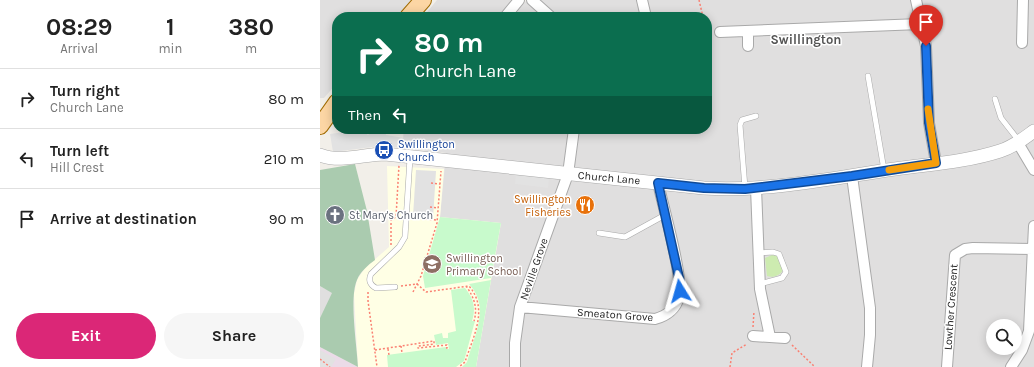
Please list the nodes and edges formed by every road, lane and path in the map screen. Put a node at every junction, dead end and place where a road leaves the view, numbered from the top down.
1 (423, 0) edge
2 (519, 0) edge
3 (532, 0) edge
4 (642, 0) edge
5 (699, 0) edge
6 (1022, 0) edge
7 (919, 1) edge
8 (412, 12) edge
9 (509, 12) edge
10 (545, 12) edge
11 (645, 12) edge
12 (702, 12) edge
13 (920, 24) junction
14 (748, 31) junction
15 (720, 32) dead end
16 (1022, 42) dead end
17 (748, 46) dead end
18 (868, 76) dead end
19 (995, 99) dead end
20 (332, 109) edge
21 (756, 116) dead end
22 (320, 126) edge
23 (1034, 131) edge
24 (573, 134) edge
25 (1019, 142) junction
26 (320, 156) edge
27 (405, 156) junction
28 (441, 160) junction
29 (936, 163) junction
30 (1034, 170) edge
31 (884, 171) junction
32 (568, 174) junction
33 (852, 176) junction
34 (431, 183) dead end
35 (658, 183) junction
36 (440, 184) junction
37 (750, 189) junction
38 (430, 207) dead end
39 (438, 208) junction
40 (665, 214) junction
41 (396, 217) junction
42 (406, 217) junction
43 (437, 220) junction
44 (1034, 226) edge
45 (599, 233) dead end
46 (1033, 250) edge
47 (759, 253) junction
48 (392, 254) junction
49 (417, 284) junction
50 (760, 284) junction
51 (371, 285) junction
52 (466, 286) junction
53 (395, 287) joint
54 (413, 292) dead end
55 (754, 304) dead end
56 (520, 307) junction
57 (474, 321) dead end
58 (753, 336) junction
59 (770, 337) junction
60 (785, 338) joint
61 (402, 346) junction
62 (388, 348) junction
63 (446, 348) dead end
64 (375, 350) junction
65 (402, 353) dead end
66 (389, 355) dead end
67 (320, 359) edge
68 (330, 367) edge
69 (377, 367) edge
70 (459, 367) edge
71 (515, 367) edge
72 (730, 367) edge
73 (815, 367) edge
74 (867, 367) edge
75 (948, 367) edge
76 (1011, 367) edge

1 - 8 main road
2 - 9 street
3 - 10 street
4 - 11 street
5 - 12 path
6 - 16 street
7 - 13 street
13 - 14 street
13 - 29 street
14 - 15 street
14 - 17 street
18 - 31 lane
19 - 25 lane
20 - 22 main road
21 - 37 lane
23 - 25 street, Church Lane
24 - 32 street, Neville Grove
25 - 29 street, Church Lane
25 - 30 street
26 - 27 street, Church Lane
27 - 28 street, Church Lane
27 - 41 path
27 - 42 lane
28 - 32 street, Church Lane
28 - 36 path
29 - 31 street, Church Lane
31 - 33 street, Church Lane
32 - 35 street, Church Lane
32 - 56 street, Neville Grove
33 - 37 street, Church Lane
33 - 74 street
34 - 36 path
35 - 37 street, Church Lane
35 - 40 street, Smeaton Grove
36 - 39 path
37 - 47 street
38 - 39 path
39 - 43 path
40 - 45 lane
40 - 56 street, Smeaton Grove
41 - 42 path
41 - 48 path
42 - 43 path
42 - 48 lane
43 - 49 path
44 - 46 street
46 - 75 street, Lowther Crescent
46 - 76 street
47 - 50 street
47 - 50 lane
48 - 51 lane
49 - 52 path
49 - 53 path
49 - 54 path
50 - 59 street
51 - 53 lane
51 - 64 path
52 - 57 path
52 - 70 path
55 - 58 path
56 - 71 street, Neville Grove
58 - 59 street
58 - 72 path
59 - 60 street
60 - 73 path
61 - 62 path
61 - 63 path
61 - 65 path
62 - 64 path
62 - 66 path
64 - 69 path
67 - 68 path

